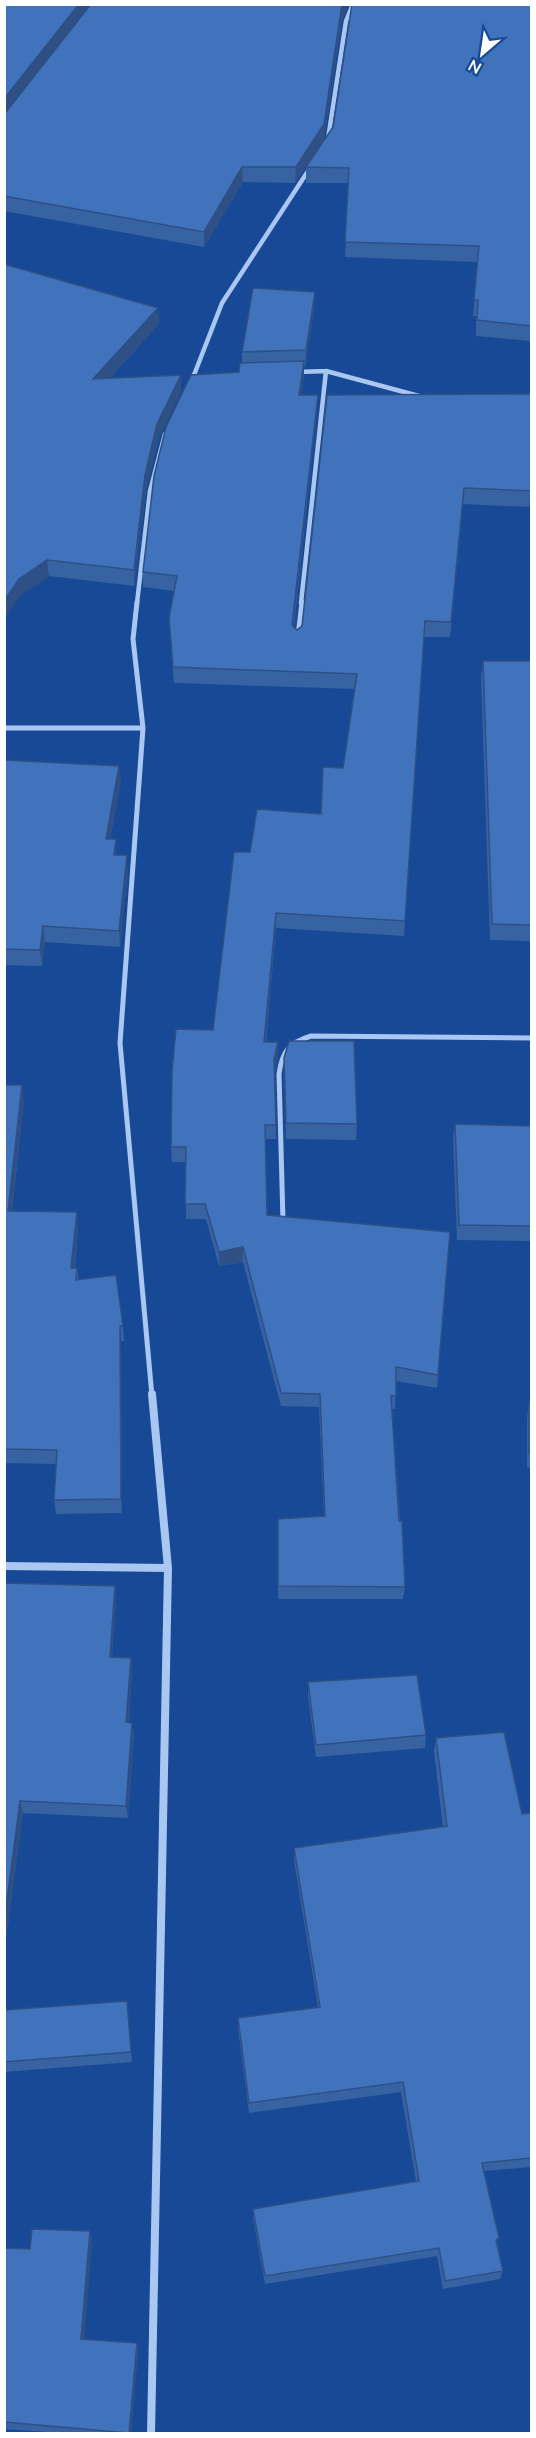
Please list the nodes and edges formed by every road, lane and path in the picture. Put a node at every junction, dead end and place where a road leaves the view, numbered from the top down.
1 (353, 4) edge
2 (328, 141) edge
3 (316, 160) edge
4 (326, 371) junction
5 (290, 372) edge
6 (194, 375) junction
7 (206, 375) edge
8 (190, 384) edge
9 (429, 396) edge
10 (166, 432) edge
11 (297, 641) edge
12 (4, 728) edge
13 (143, 728) junction
14 (531, 1038) edge
15 (284, 1221) edge
16 (4, 1566) edge
17 (168, 1568) junction
18 (151, 2433) edge

1 - 2 street
3 - 6 street
4 - 5 street
4 - 9 street
4 - 11 street
6 - 7 street
6 - 8 street
10 - 13 street
12 - 13 street
13 - 17 street
14 - 15 street
16 - 17 street
17 - 18 street

